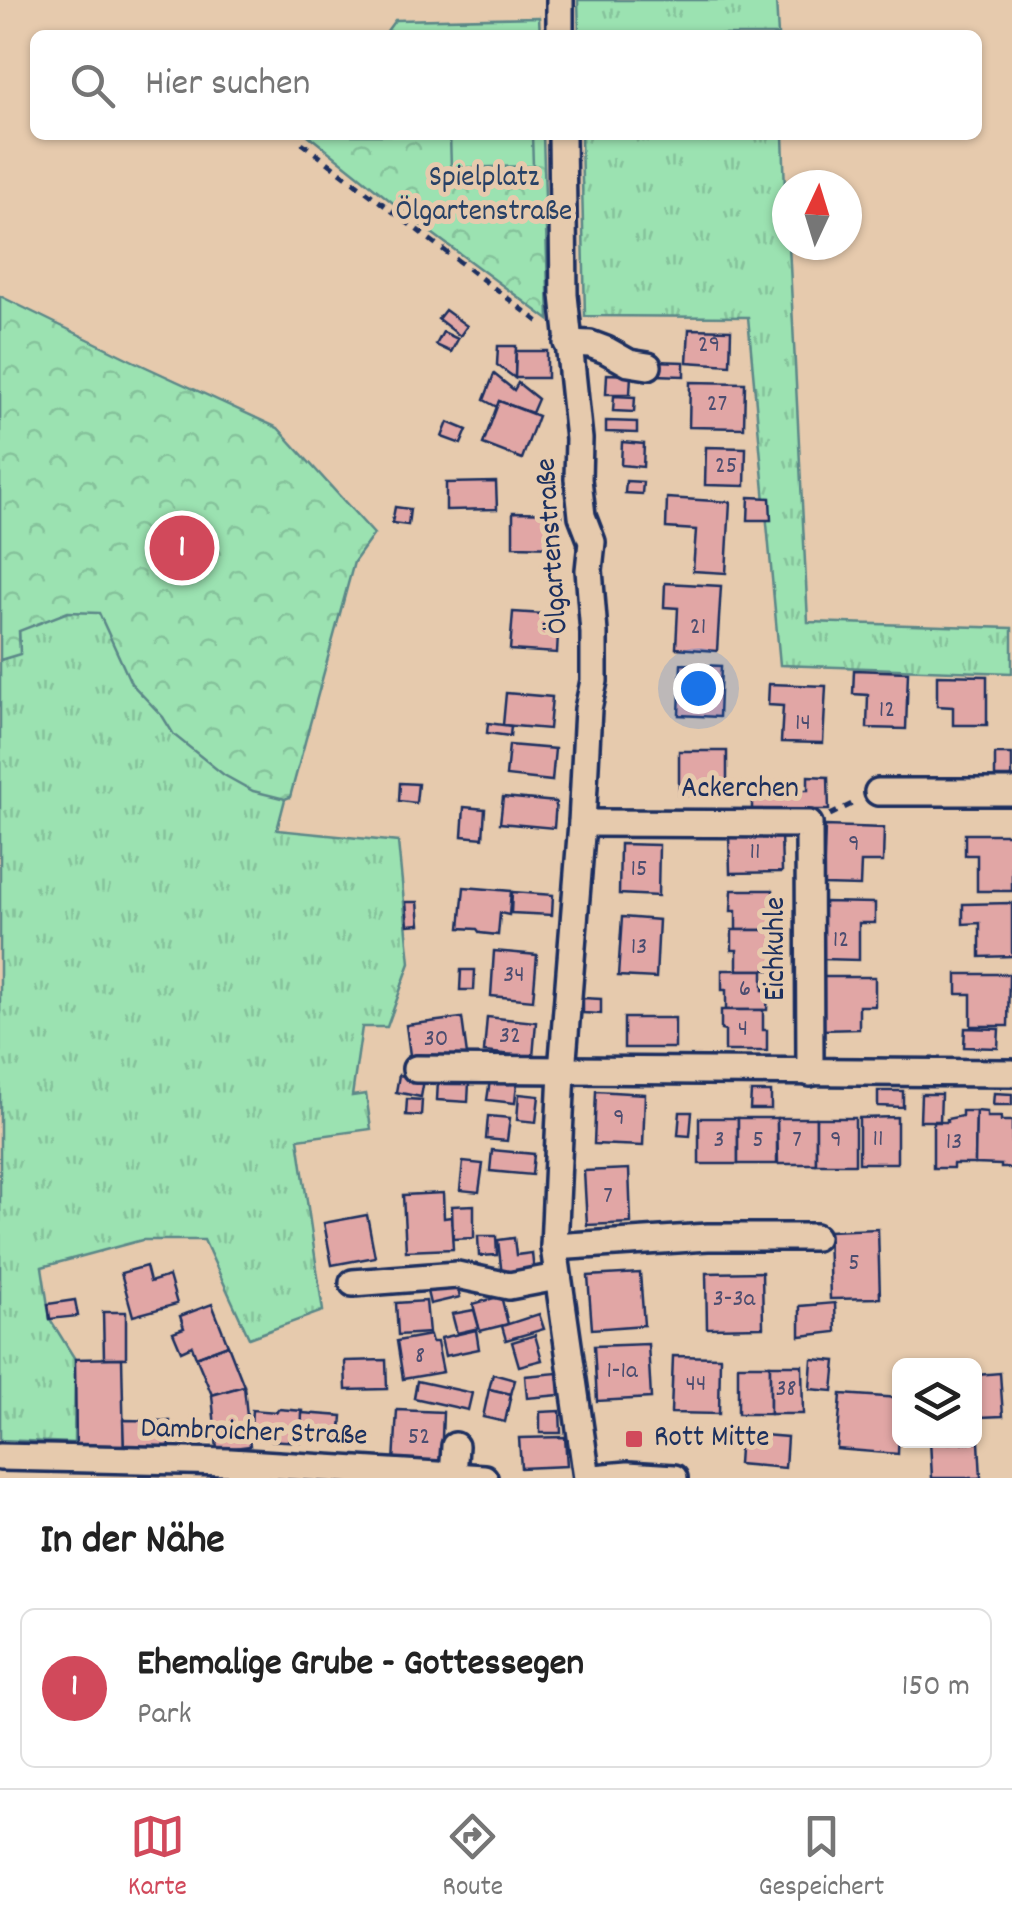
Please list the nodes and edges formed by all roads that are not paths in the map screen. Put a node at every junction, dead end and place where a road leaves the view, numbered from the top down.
1 (560, 0) edge
2 (560, 30) edge
3 (562, 140) edge
4 (567, 343) junction
5 (648, 366) dead end
6 (878, 792) road end
7 (1012, 792) edge
8 (582, 823) junction
9 (809, 824) joint
10 (416, 1069) dead end
11 (562, 1071) junction
12 (810, 1073) junction
13 (1012, 1073) edge
14 (815, 1237) dead end
15 (554, 1247) junction
16 (556, 1278) junction
17 (354, 1283) dead end
18 (455, 1446) dead end
19 (13, 1465) edge
20 (231, 1470) edge
21 (453, 1476) edge
22 (629, 1477) edge
23 (484, 1478) edge
24 (591, 1478) edge
25 (674, 1478) edge

1 - 2 street
3 - 4 street, Ölgartenstraße
4 - 5 street
4 - 8 street, Ölgartenstraße
6 - 7 street
8 - 9 street, Ackerchen
8 - 11 street, Ölgartenstraße
9 - 12 street, Eichkuhle
10 - 11 street
11 - 12 street
11 - 15 street, Ölgartenstraße
12 - 13 street
14 - 15 street
15 - 16 street, Ölgartenstraße
16 - 17 street
16 - 24 street, Ölgartenstraße
18 - 21 street
19 - 20 street, Dambroicher Straße
20 - 21 street, Dambroicher Straße
21 - 23 street, Dambroicher Straße
22 - 24 street
22 - 25 street

